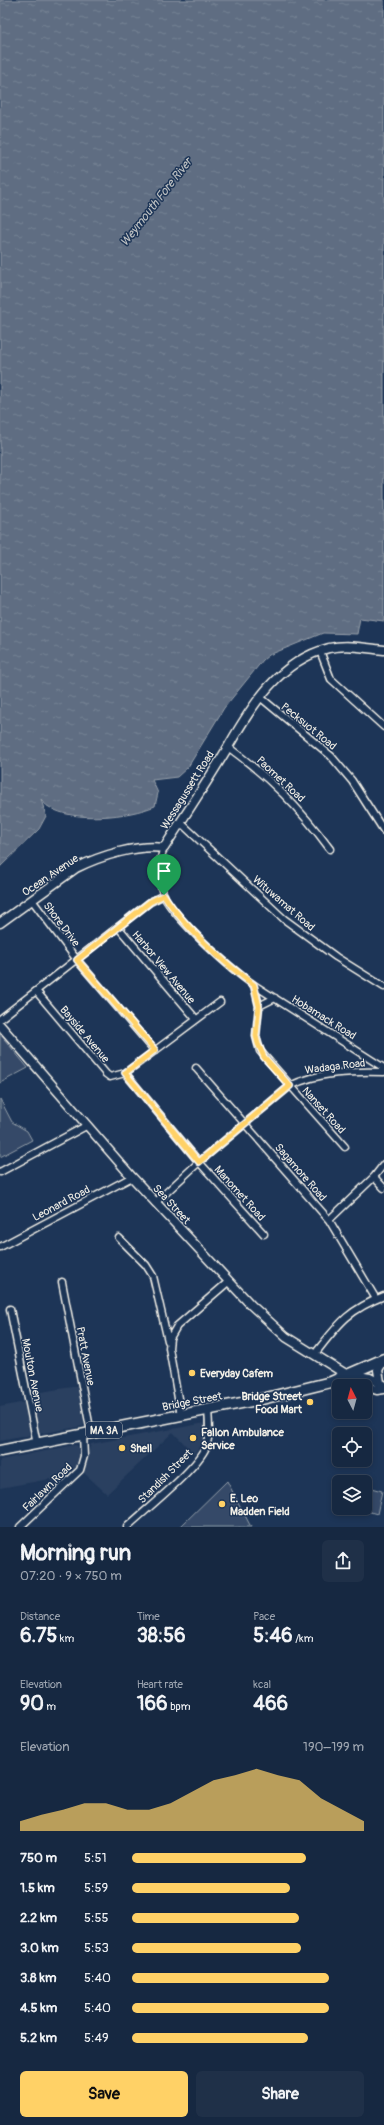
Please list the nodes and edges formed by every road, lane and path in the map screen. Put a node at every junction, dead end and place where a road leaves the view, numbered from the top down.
1 (384, 650) edge
2 (320, 651) junction
3 (260, 697) junction
4 (384, 727) edge
5 (228, 747) junction
6 (180, 822) junction
7 (384, 831) edge
8 (164, 848) junction
9 (330, 850) dead end
10 (164, 895) junction
11 (32, 900) junction
12 (0, 923) edge
13 (118, 927) junction
14 (77, 960) junction
15 (254, 985) junction
16 (384, 987) edge
17 (36, 991) junction
18 (275, 998) junction
19 (220, 1002) dead end
20 (259, 1006) junction
21 (0, 1019) edge
22 (196, 1019) junction
23 (0, 1025) edge
24 (155, 1050) junction
25 (196, 1068) dead end
26 (384, 1068) edge
27 (384, 1072) edge
28 (125, 1073) junction
29 (290, 1086) junction
30 (246, 1123) junction
31 (86, 1126) junction
32 (345, 1147) dead end
33 (199, 1162) junction
34 (384, 1164) edge
35 (0, 1172) edge
36 (132, 1177) junction
37 (374, 1177) junction
38 (384, 1188) edge
39 (155, 1203) junction
40 (328, 1220) junction
41 (264, 1234) dead end
42 (119, 1238) dead end
43 (0, 1247) edge
44 (62, 1282) dead end
45 (228, 1282) junction
46 (384, 1296) edge
47 (376, 1299) junction
48 (10, 1309) dead end
49 (169, 1345) junction
50 (314, 1355) junction
51 (384, 1359) edge
52 (349, 1375) junction
53 (355, 1379) edge
54 (383, 1386) edge
55 (372, 1389) edge
56 (208, 1410) junction
57 (181, 1415) junction
58 (87, 1434) junction
59 (37, 1444) junction
60 (0, 1451) edge
61 (20, 1527) edge
62 (127, 1527) edge

1 - 2 street, Wessagussett Road
2 - 3 street, Wessagussett Road
2 - 4 street
3 - 5 street, Wessagussett Road
3 - 7 street, Pecksuot Road
5 - 6 street, Wessagussett Road
5 - 9 street, Paomet Road
6 - 8 street, Wessagussett Road
6 - 16 street, Wituwamat Road
8 - 10 street, Wessagussett Road
8 - 11 street, Ocean Avenue
10 - 13 street
10 - 15 street
11 - 12 street, Ocean Avenue
11 - 14 street, Shore Drive
13 - 14 street
13 - 22 street, Harbor View Avenue
14 - 17 street
14 - 24 street, Shore Drive
15 - 18 street, Hobamack Road
15 - 20 street
17 - 21 street
17 - 28 street, Bayside Avenue
18 - 20 street
18 - 26 street, Hobamack Road
19 - 22 street
20 - 29 street
22 - 24 street
23 - 31 street, Sea Street
24 - 28 street
25 - 30 street, Sagamore Road
27 - 29 street, Wadaga Road
28 - 33 street, Manomet Road
29 - 30 street
29 - 32 street, Nanset Road
30 - 33 street
30 - 40 street, Sagamore Road
31 - 35 street
31 - 36 street, Sea Street
33 - 39 street
33 - 41 street, Manomet Road
34 - 37 street
36 - 39 street, Sea Street
36 - 43 street, Leonard Road
37 - 38 street
37 - 40 street
39 - 45 street, Sea Street
40 - 47 street, Sagamore Road
42 - 49 street
44 - 58 street, Pratt Avenue
45 - 49 street
45 - 50 street, Sea Street
46 - 47 street
47 - 50 street
48 - 59 street, Moulton Avenue
49 - 57 street
50 - 52 street, Sea Street
51 - 52 main road, Bridge Street / MA 3A
51 - 54 street
52 - 53 street, Sea Street
52 - 54 street, Sea Street
52 - 56 main road, Bridge Street / MA 3A
54 - 55 street, Sea Street
56 - 57 main road, Bridge Street / MA 3A
56 - 62 street, Standish Street
57 - 58 main road, Bridge Street / MA 3A
58 - 59 main road, Bridge Street / MA 3A
58 - 61 street, Fairlawn Road
59 - 60 main road, Bridge Street / MA 3A

